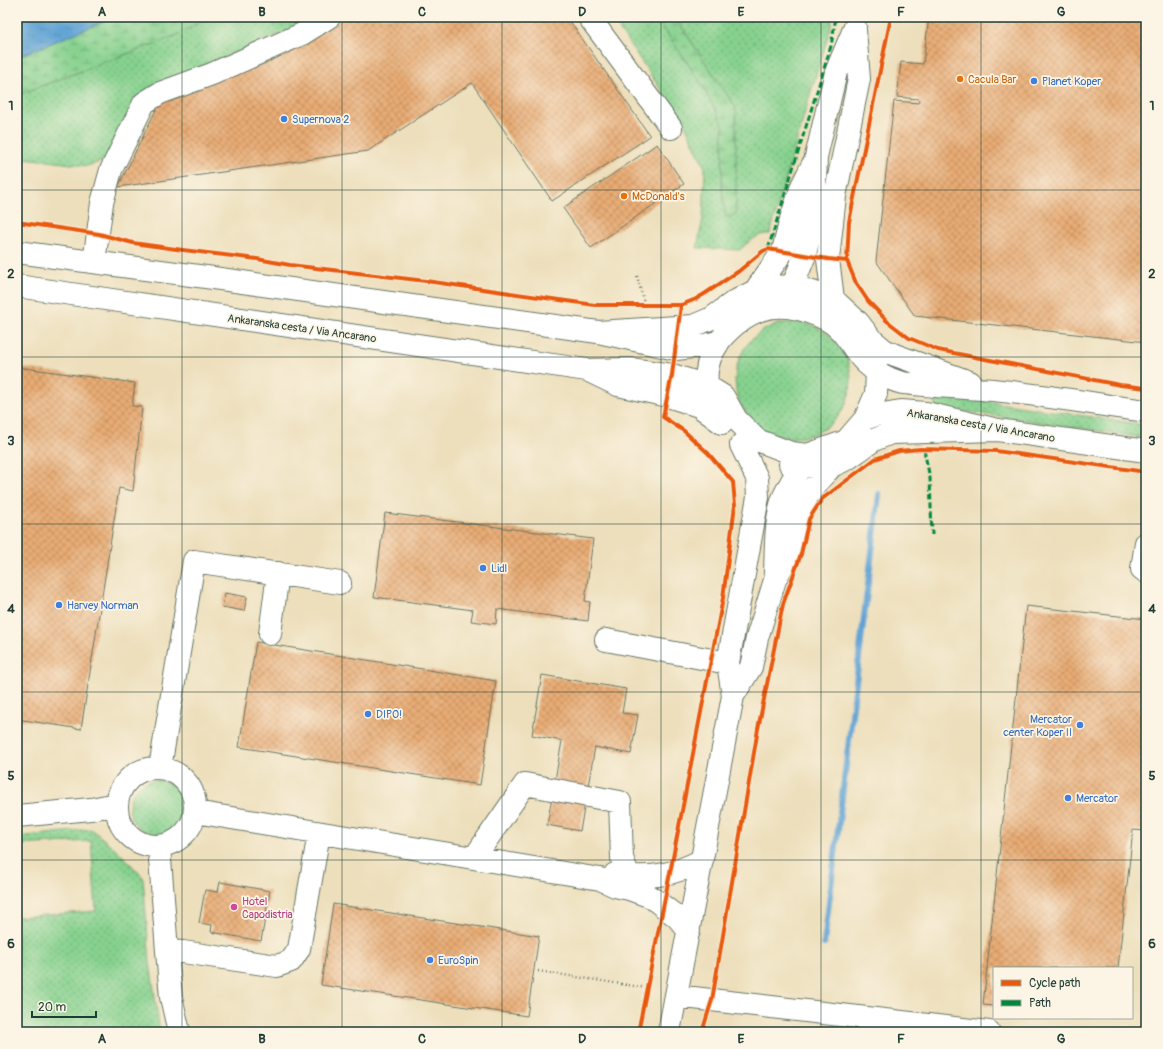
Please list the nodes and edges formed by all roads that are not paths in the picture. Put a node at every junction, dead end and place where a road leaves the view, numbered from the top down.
1 (328, 17) edge
2 (590, 17) edge
3 (856, 22) edge
4 (671, 128) dead end
5 (816, 157) junction
6 (17, 240) edge
7 (17, 252) edge
8 (95, 255) junction
9 (206, 277) junction
10 (17, 286) edge
11 (791, 286) junction
12 (755, 290) junction
13 (833, 300) junction
14 (775, 307) junction
15 (598, 332) junction
16 (871, 339) junction
17 (718, 342) junction
18 (586, 370) junction
19 (877, 372) junction
20 (707, 386) junction
21 (994, 390) junction
22 (1146, 411) edge
23 (865, 419) junction
24 (722, 423) junction
25 (998, 430) junction
26 (741, 445) junction
27 (1146, 451) edge
28 (804, 460) junction
29 (832, 466) junction
30 (1146, 543) edge
31 (1146, 572) edge
32 (278, 573) junction
33 (775, 580) junction
34 (340, 583) dead end
35 (270, 634) dead end
36 (606, 640) dead end
37 (728, 663) junction
38 (733, 696) junction
39 (160, 768) junction
40 (117, 804) junction
41 (195, 812) junction
42 (17, 816) edge
43 (319, 833) junction
44 (159, 846) junction
45 (474, 858) junction
46 (702, 860) junction
47 (629, 876) junction
48 (600, 879) junction
49 (689, 931) junction
50 (167, 951) junction
51 (676, 996) junction
52 (178, 1032) edge
53 (669, 1032) edge
54 (989, 1032) edge

1 - 8 street
2 - 4 street
3 - 5 street
3 - 13 street
5 - 11 street
5 - 12 street
6 - 8 street
7 - 9 street
8 - 9 street
9 - 15 street
10 - 18 street, Ankaranska cesta / Via Ancarano
11 - 12 street
11 - 13 street
11 - 14 street
12 - 15 street
13 - 16 street
14 - 17 street
14 - 19 street
15 - 17 street
16 - 19 street
16 - 21 street
17 - 20 street
18 - 20 street, Ankaranska cesta / Via Ancarano
18 - 24 street, Ankaranska cesta / Via Ancarano
19 - 21 street
19 - 23 street
20 - 24 street
20 - 28 street, Ankaranska cesta / Via Ancarano
21 - 22 street
23 - 25 street, Ankaranska cesta / Via Ancarano
23 - 28 street
24 - 26 street
25 - 27 street, Ankaranska cesta / Via Ancarano
25 - 29 street
26 - 28 street
26 - 37 street
28 - 29 street
28 - 33 street
29 - 33 street
30 - 31 street
32 - 34 street
32 - 35 street
32 - 39 street
33 - 38 street
36 - 37 street
37 - 38 street
38 - 46 street
39 - 40 street
39 - 41 street
40 - 42 street
40 - 44 street
41 - 43 street
41 - 44 street
43 - 45 street
43 - 50 street
44 - 50 street
45 - 47 street
45 - 48 street
46 - 47 street
46 - 49 street
47 - 48 street
48 - 49 street
49 - 51 street
50 - 52 street
51 - 53 street
51 - 54 street

